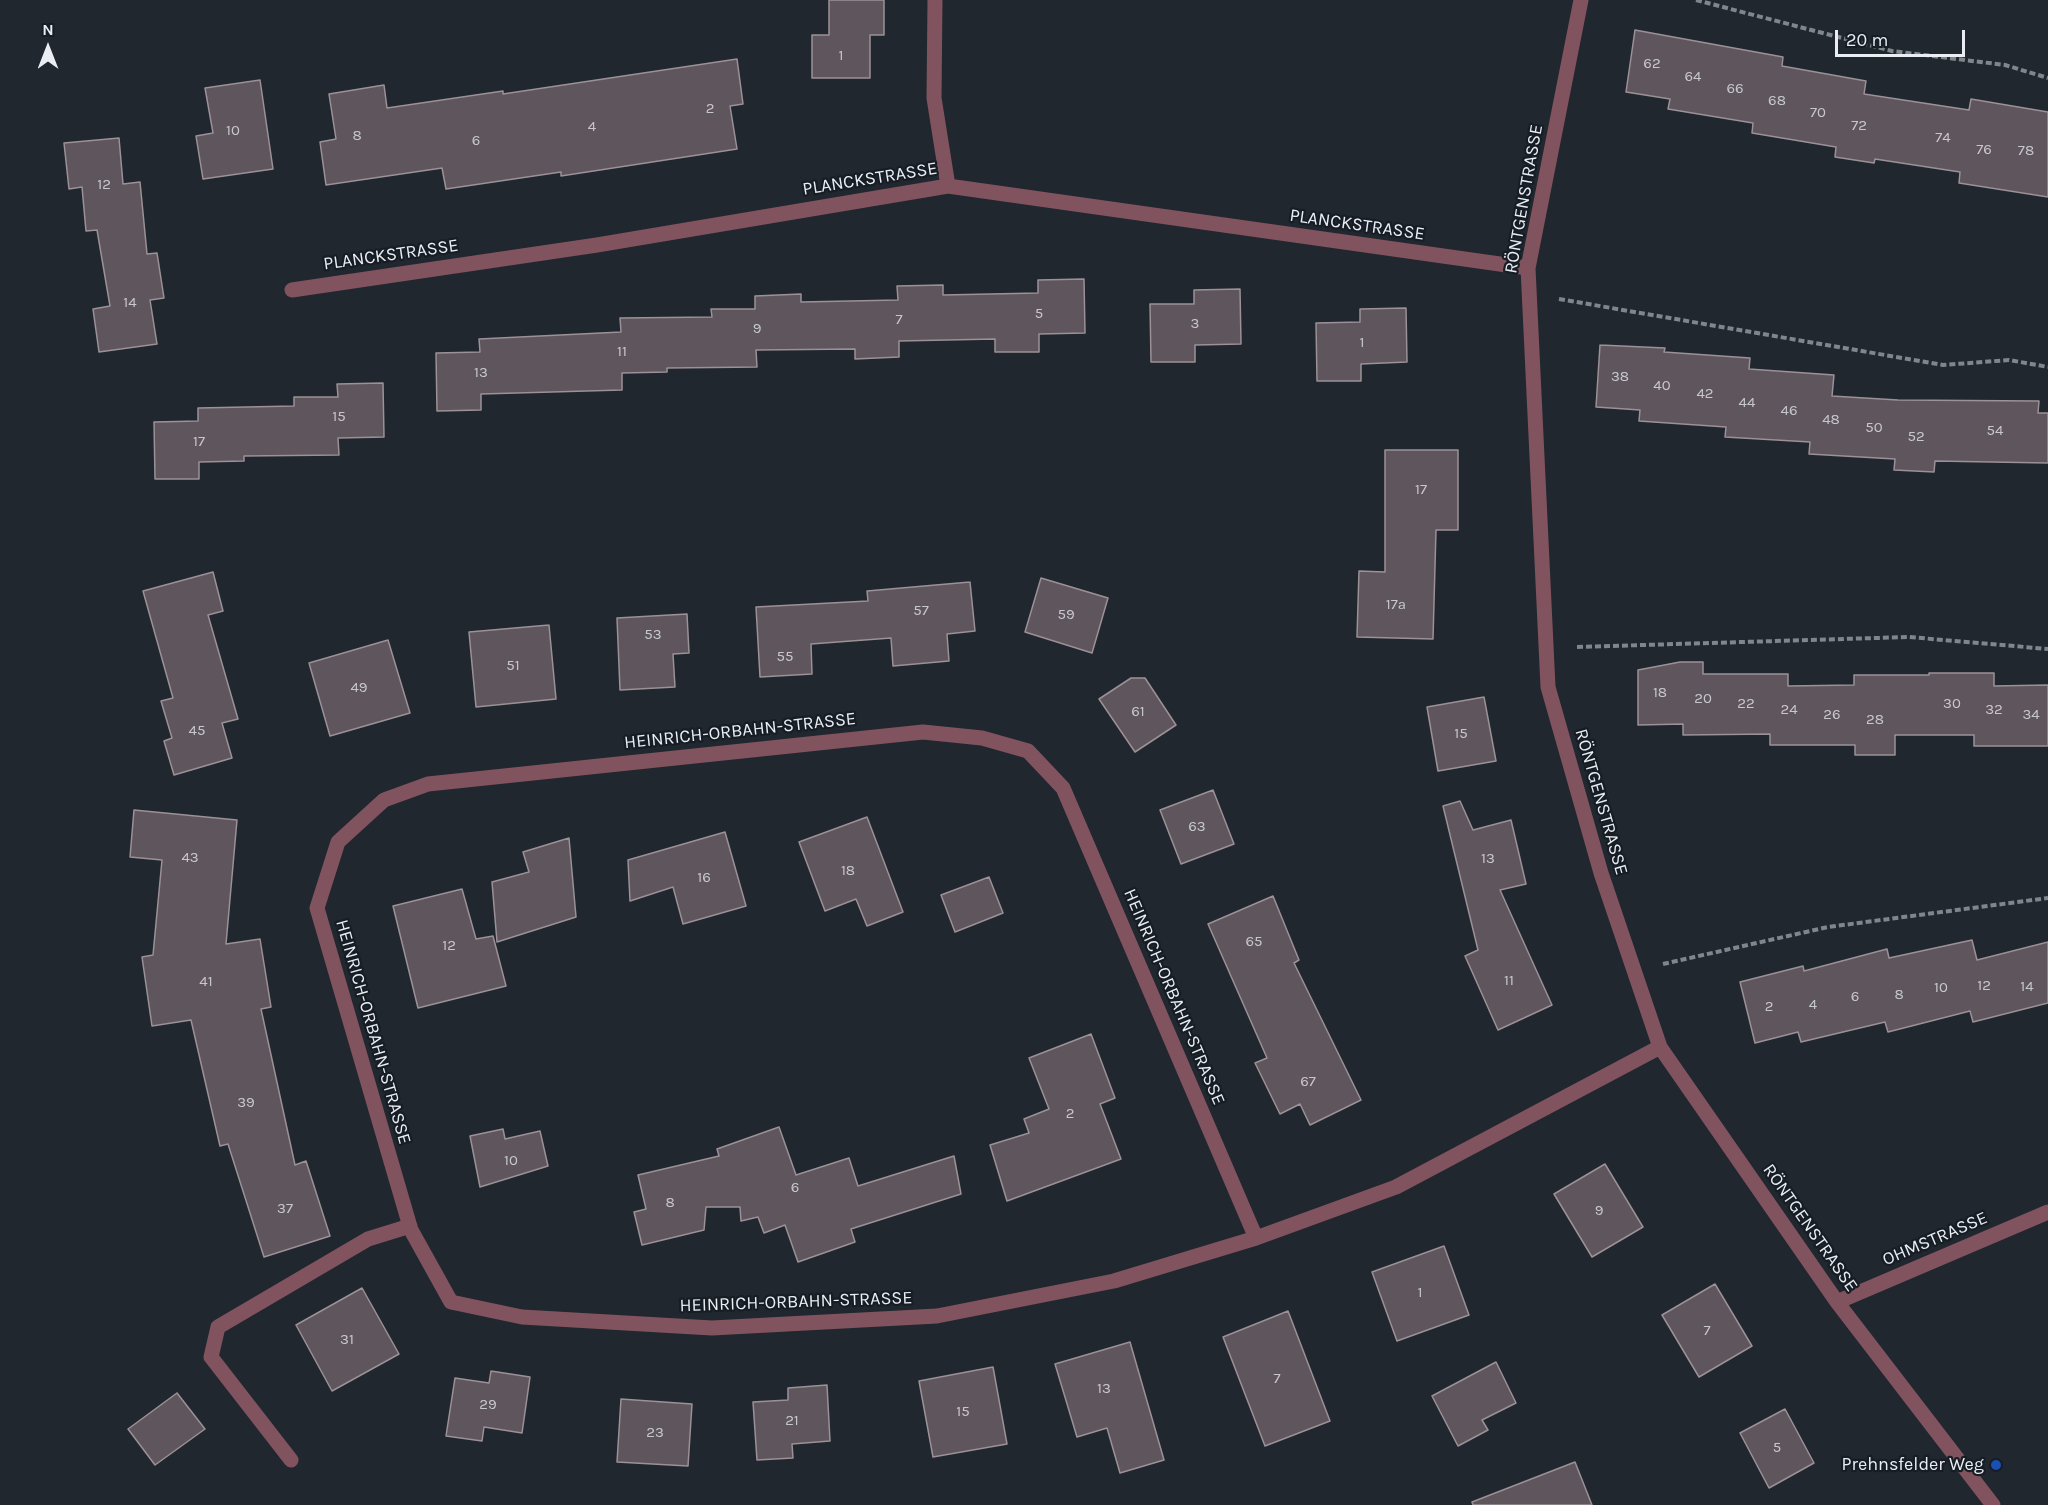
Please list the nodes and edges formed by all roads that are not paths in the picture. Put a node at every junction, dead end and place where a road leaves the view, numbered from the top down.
1 (936, 0) edge
2 (1581, 0) edge
3 (948, 186) junction
4 (1528, 268) junction
5 (292, 290) dead end
6 (1660, 1047) junction
7 (2048, 1212) edge
8 (410, 1226) junction
9 (1256, 1238) junction
10 (1837, 1302) junction
11 (291, 1460) dead end
12 (1993, 1505) edge

1 - 3 street
2 - 4 street, RÖNTGENSTRASSE
3 - 4 street, PLANCKSTRASSE
3 - 5 street, PLANCKSTRASSE
4 - 6 street, RÖNTGENSTRASSE
6 - 9 street, HEINRICH-ORBAHN-STRASSE
6 - 10 street, RÖNTGENSTRASSE
7 - 10 street, OHMSTRASSE
8 - 9 street, HEINRICH-ORBAHN-STRASSE
8 - 9 street, HEINRICH-ORBAHN-STRASSE
8 - 11 street
10 - 12 street, RÖNTGENSTRASSE

